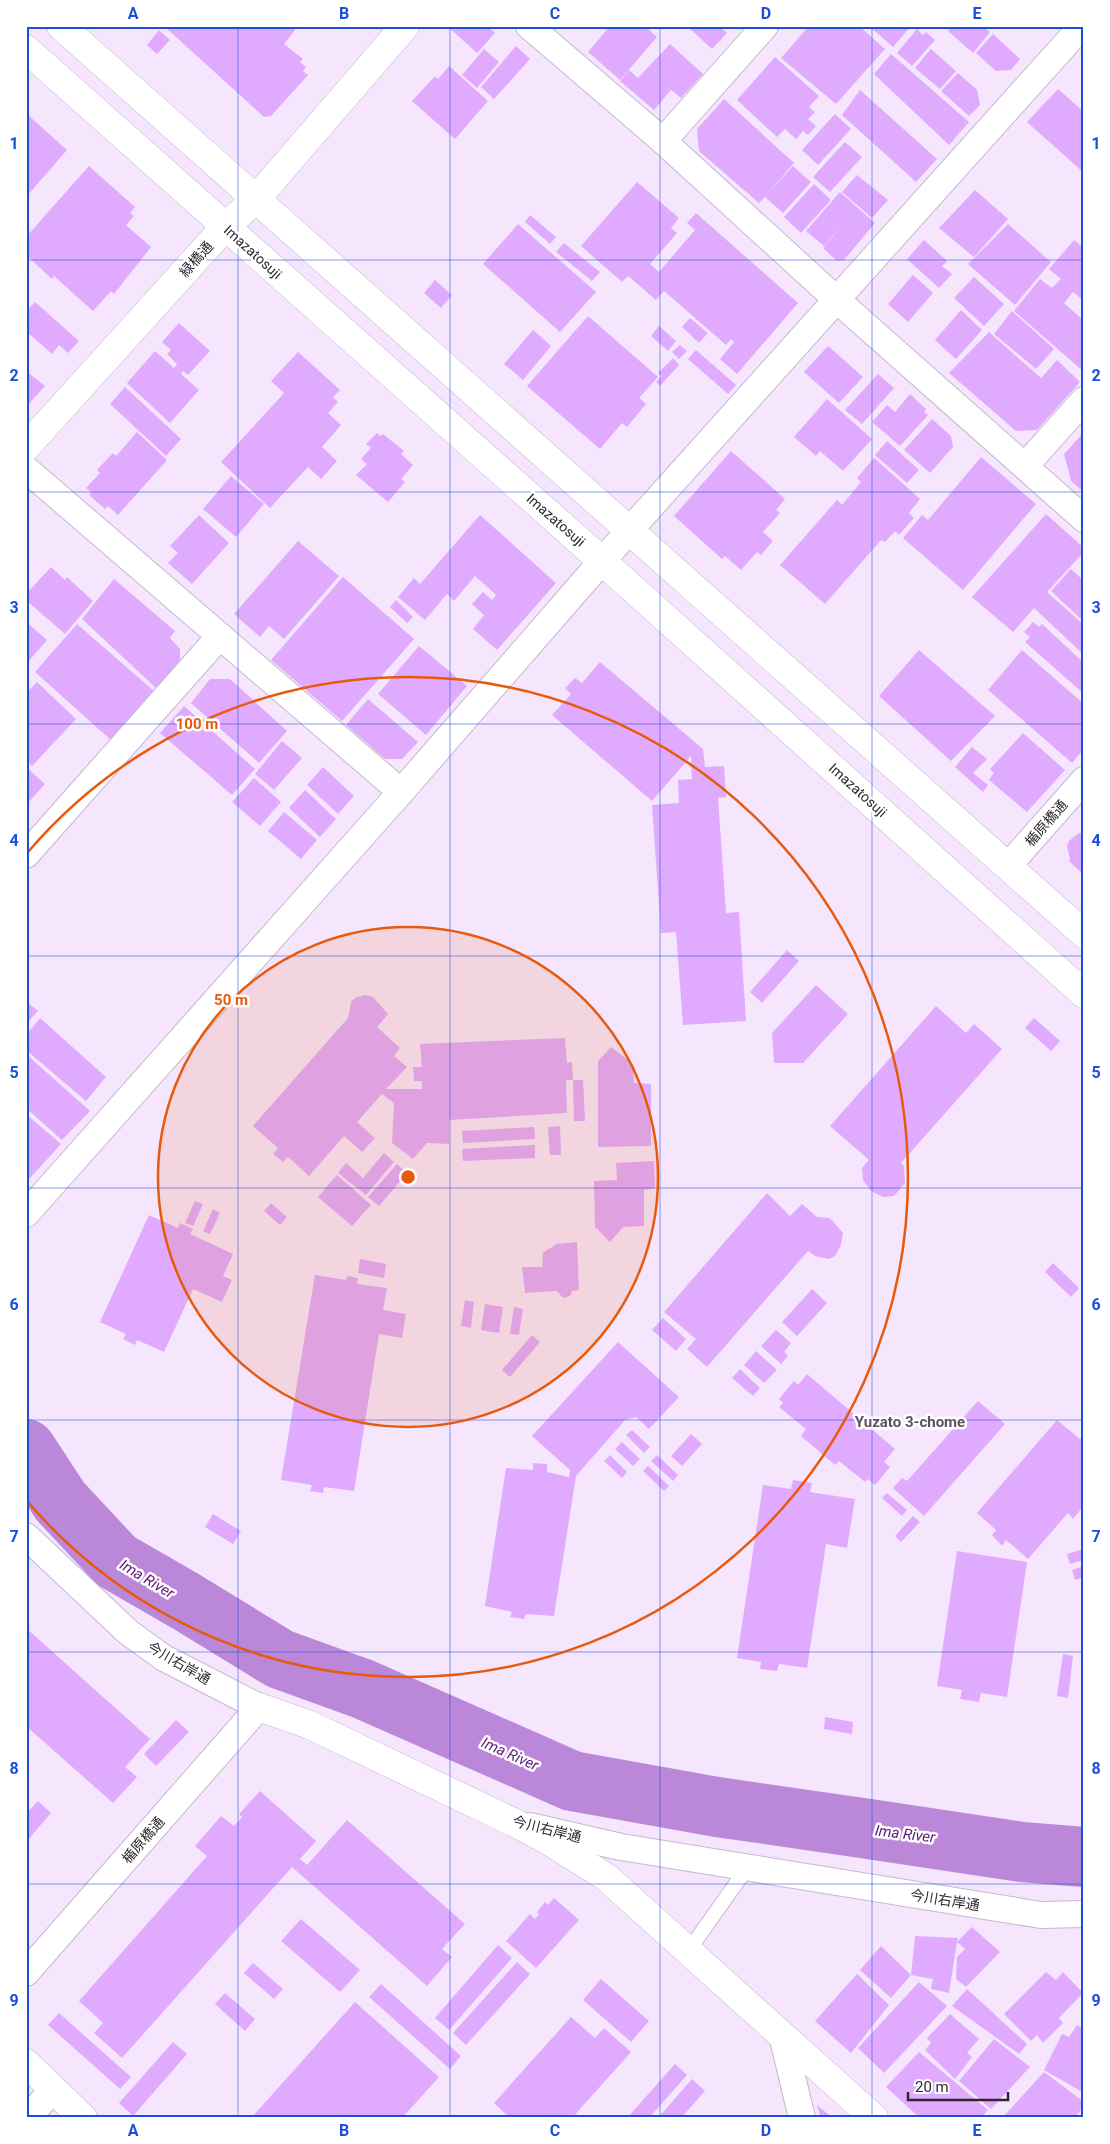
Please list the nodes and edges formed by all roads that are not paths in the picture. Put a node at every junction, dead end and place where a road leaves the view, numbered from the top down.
1 (62, 26) edge
2 (405, 26) edge
3 (529, 26) edge
4 (765, 26) edge
5 (1082, 26) edge
6 (26, 49) edge
7 (663, 141) junction
8 (256, 199) junction
9 (225, 227) junction
10 (838, 300) junction
11 (1084, 400) edge
12 (26, 447) edge
13 (1025, 466) junction
14 (26, 469) edge
15 (1084, 519) edge
16 (629, 532) junction
17 (602, 561) junction
18 (220, 636) junction
19 (1084, 780) edge
20 (401, 792) junction
21 (26, 855) edge
22 (1008, 866) junction
23 (1084, 934) edge
24 (1084, 994) edge
25 (26, 1214) edge
26 (26, 1536) edge
27 (259, 1707) junction
28 (515, 1823) junction
29 (747, 1868) junction
30 (1084, 1914) edge
31 (689, 1950) junction
32 (26, 1973) edge
33 (782, 2035) junction
34 (26, 2063) edge
35 (53, 2089) junction
36 (28, 2118) edge
37 (83, 2118) edge
38 (802, 2118) edge
39 (874, 2118) edge

1 - 8 street
2 - 8 street, 緑橋通
3 - 7 street
4 - 7 street
5 - 10 street
6 - 9 street, Imazatosuji
7 - 10 street
8 - 9 street, 緑橋通
8 - 16 street
9 - 12 street, 緑橋通
9 - 17 street, Imazatosuji
10 - 13 street
10 - 16 street
11 - 13 street
13 - 15 street
14 - 18 street
16 - 17 street
16 - 22 street
17 - 20 street
17 - 24 street, Imazatosuji
18 - 20 street
18 - 21 street
19 - 22 street, 楯原橋通
20 - 25 street
22 - 23 street
26 - 27 street, 今川右岸通
27 - 28 street, 今川右岸通
27 - 32 street, 楯原橋通
28 - 29 street, 今川右岸通
28 - 31 street
29 - 30 street, 今川右岸通
29 - 31 lane
31 - 33 street
33 - 38 street
33 - 39 street
34 - 35 street
35 - 36 street
35 - 37 street

